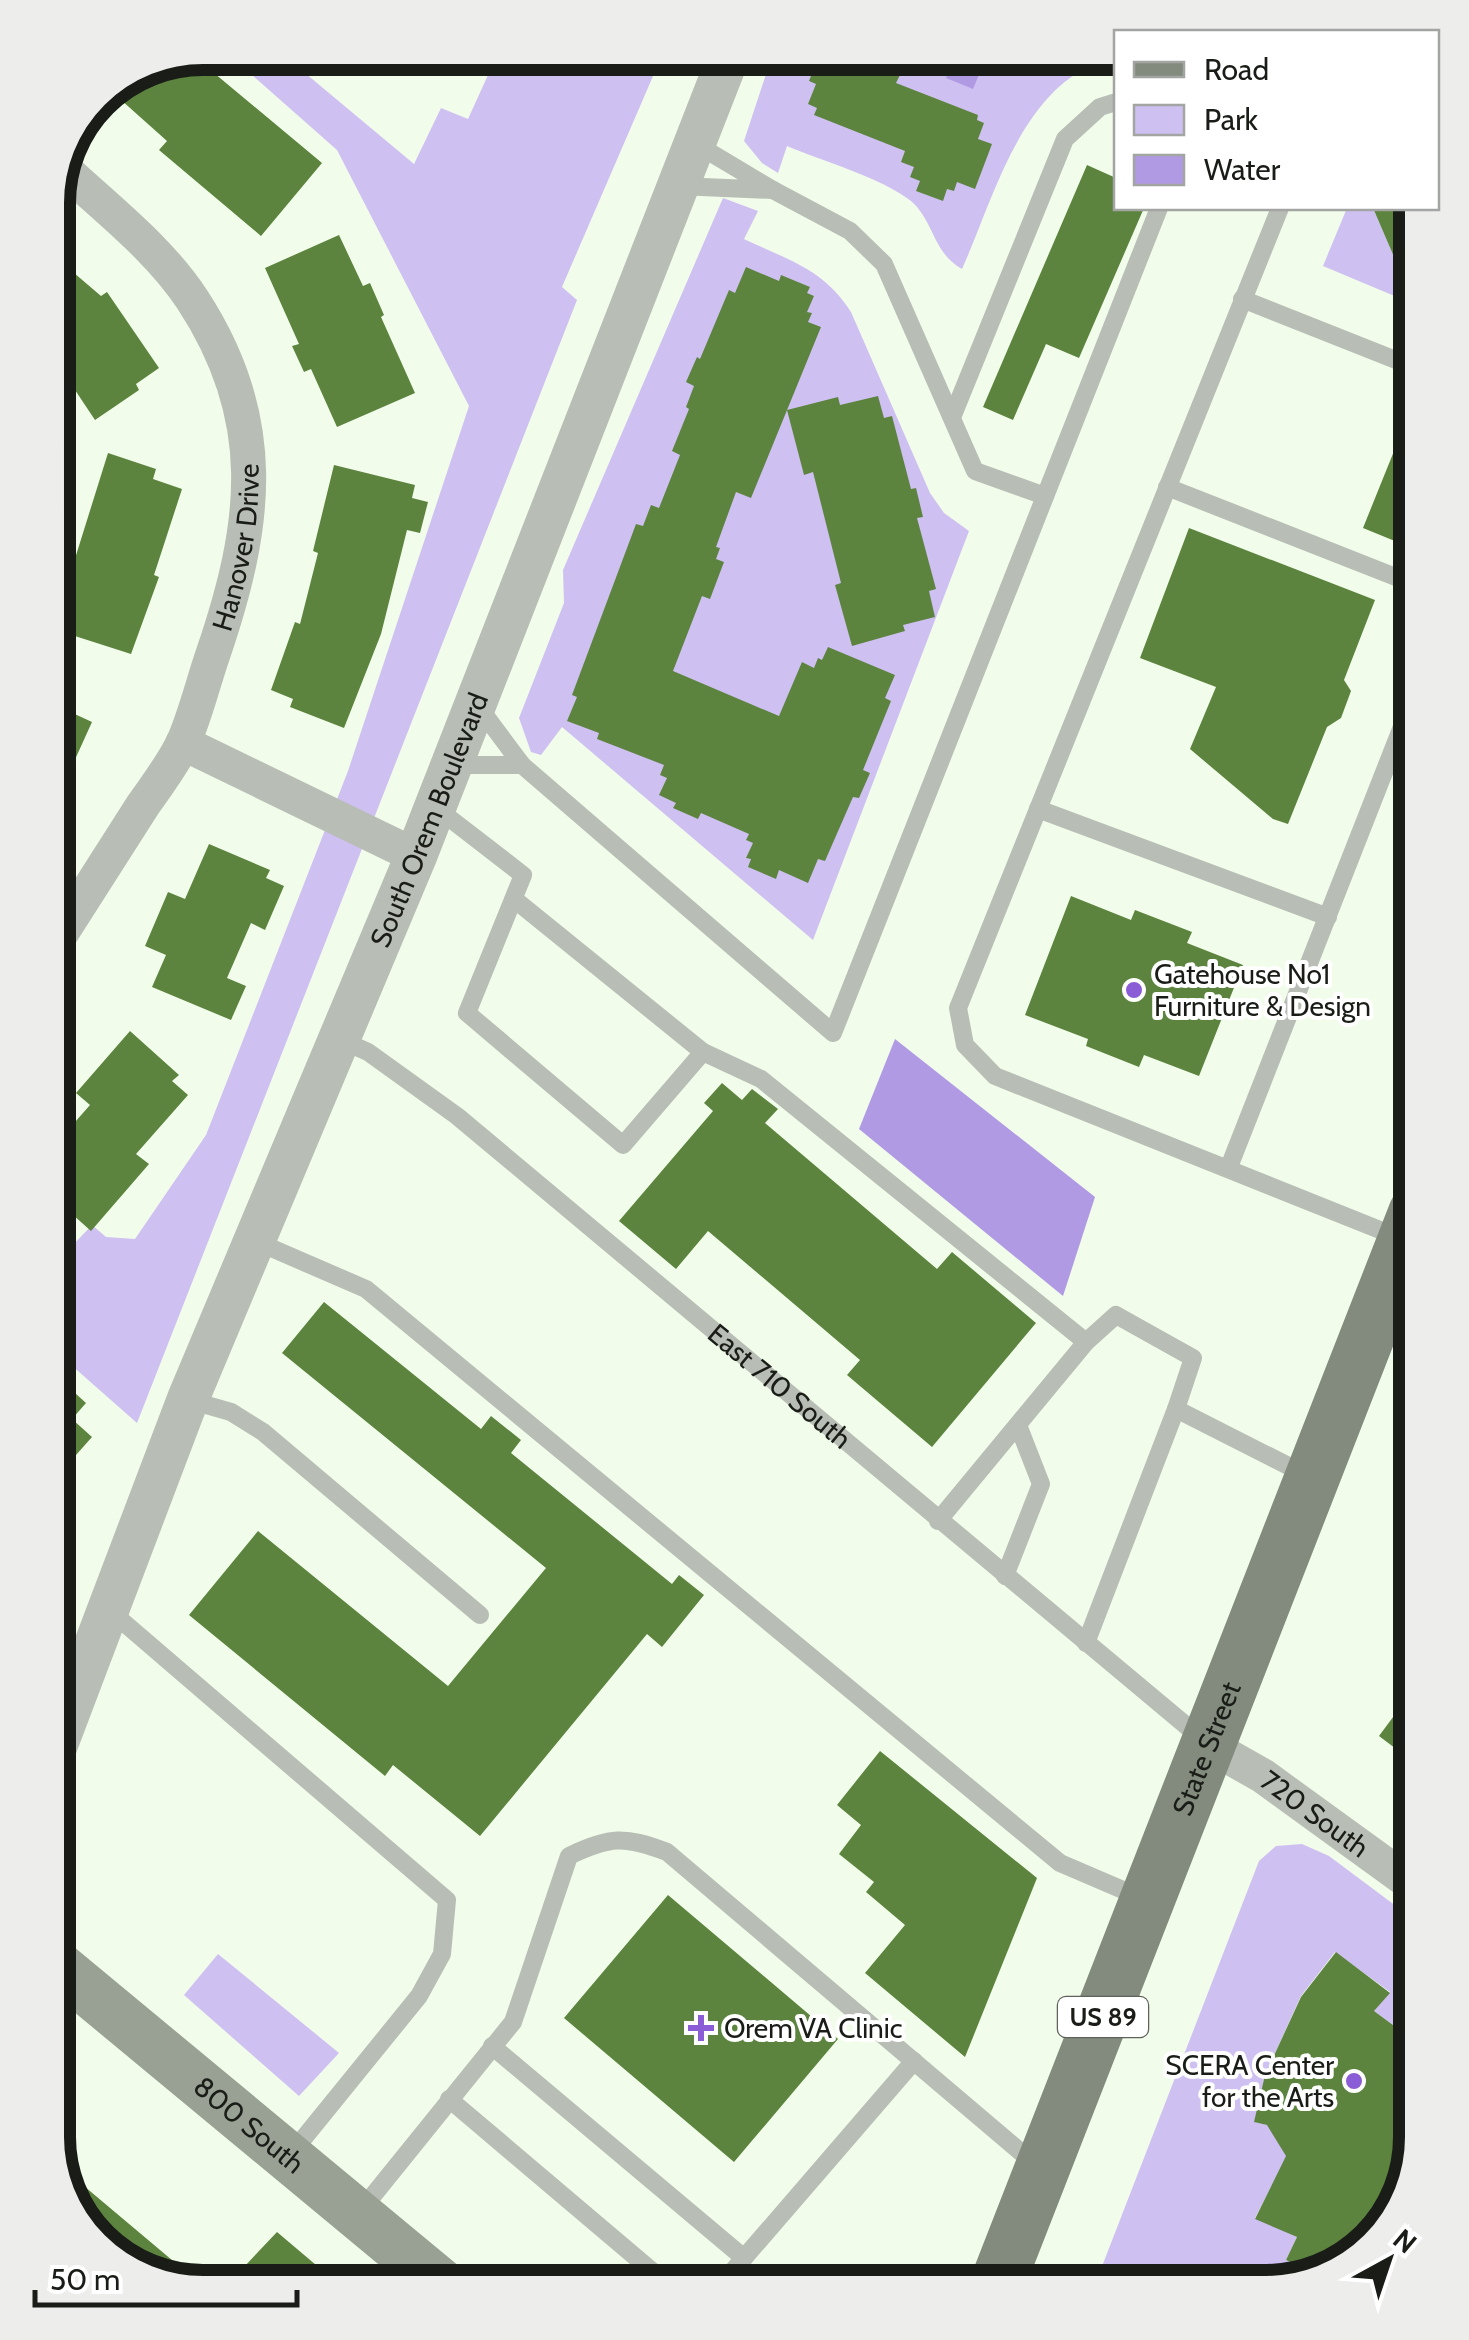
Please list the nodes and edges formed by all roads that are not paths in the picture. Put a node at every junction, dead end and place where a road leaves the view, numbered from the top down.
1 (723, 70) edge
2 (1114, 103) edge
3 (694, 143) junction
4 (73, 177) edge
5 (678, 186) junction
6 (773, 190) junction
7 (1158, 210) edge
8 (1279, 210) edge
9 (1242, 298) junction
10 (1399, 361) edge
11 (953, 415) junction
12 (1166, 487) junction
13 (1045, 496) junction
14 (1399, 579) edge
15 (476, 703) junction
16 (1399, 734) edge
17 (183, 743) junction
18 (452, 765) junction
19 (522, 765) junction
20 (435, 807) junction
21 (1038, 809) junction
22 (416, 856) junction
23 (514, 899) junction
24 (1328, 917) junction
25 (70, 919) edge
26 (341, 1040) junction
27 (703, 1052) junction
28 (1230, 1167) junction
29 (1399, 1222) edge
30 (255, 1241) junction
31 (1399, 1257) edge
32 (1086, 1342) junction
33 (188, 1399) junction
34 (1176, 1409) junction
35 (1018, 1426) junction
36 (1314, 1478) junction
37 (938, 1520) junction
38 (1005, 1576) junction
39 (112, 1596) junction
40 (480, 1615) dead end
41 (1086, 1644) junction
42 (70, 1707) edge
43 (1210, 1746) junction
44 (1399, 1875) edge
45 (1149, 1902) junction
46 (70, 1977) edge
47 (492, 2046) junction
48 (914, 2061) junction
49 (449, 2099) junction
50 (289, 2157) junction
51 (1042, 2170) junction
52 (358, 2214) junction
53 (744, 2258) junction
54 (425, 2270) edge
55 (651, 2270) edge
56 (734, 2270) edge
57 (1003, 2270) edge

1 - 3 street, South Orem Boulevard
2 - 11 lane
3 - 5 street, South Orem Boulevard
3 - 6 lane
4 - 17 street, Hanover Drive
5 - 6 lane
5 - 15 street, South Orem Boulevard
6 - 11 lane
7 - 13 lane
8 - 9 lane
9 - 10 lane
9 - 12 lane
11 - 13 lane
12 - 14 lane
12 - 21 lane
13 - 19 lane
15 - 18 street, South Orem Boulevard
15 - 19 lane
16 - 24 lane
17 - 22 street
17 - 25 street, Hanover Drive
18 - 19 lane
18 - 20 street, South Orem Boulevard
20 - 22 street, South Orem Boulevard
20 - 23 lane
21 - 24 lane
21 - 28 lane
22 - 26 street, South Orem Boulevard
23 - 27 lane
23 - 27 lane
24 - 28 lane
26 - 30 street, South Orem Boulevard
26 - 37 lane, East 710 South
27 - 32 lane
28 - 29 lane
30 - 33 street, South Orem Boulevard
30 - 45 lane
31 - 36 main road, State Street / US 89
32 - 34 lane
32 - 35 lane
33 - 39 street, South Orem Boulevard
33 - 40 lane
34 - 36 lane
34 - 41 lane
35 - 37 lane
35 - 38 lane
36 - 43 main road, State Street / US 89
37 - 38 lane, East 710 South
38 - 41 lane, East 710 South
39 - 42 street, South Orem Boulevard
39 - 50 lane
41 - 43 lane, East 710 South
43 - 44 street, 720 South
43 - 45 main road, State Street / US 89
45 - 51 main road, State Street / US 89
46 - 50 main road, 800 South
47 - 48 lane
47 - 49 lane
47 - 53 lane
48 - 51 lane
48 - 53 lane
49 - 52 lane
49 - 55 lane
50 - 52 main road, 800 South
51 - 57 main road, State Street / US 89
52 - 54 main road, 800 South
53 - 56 lane

